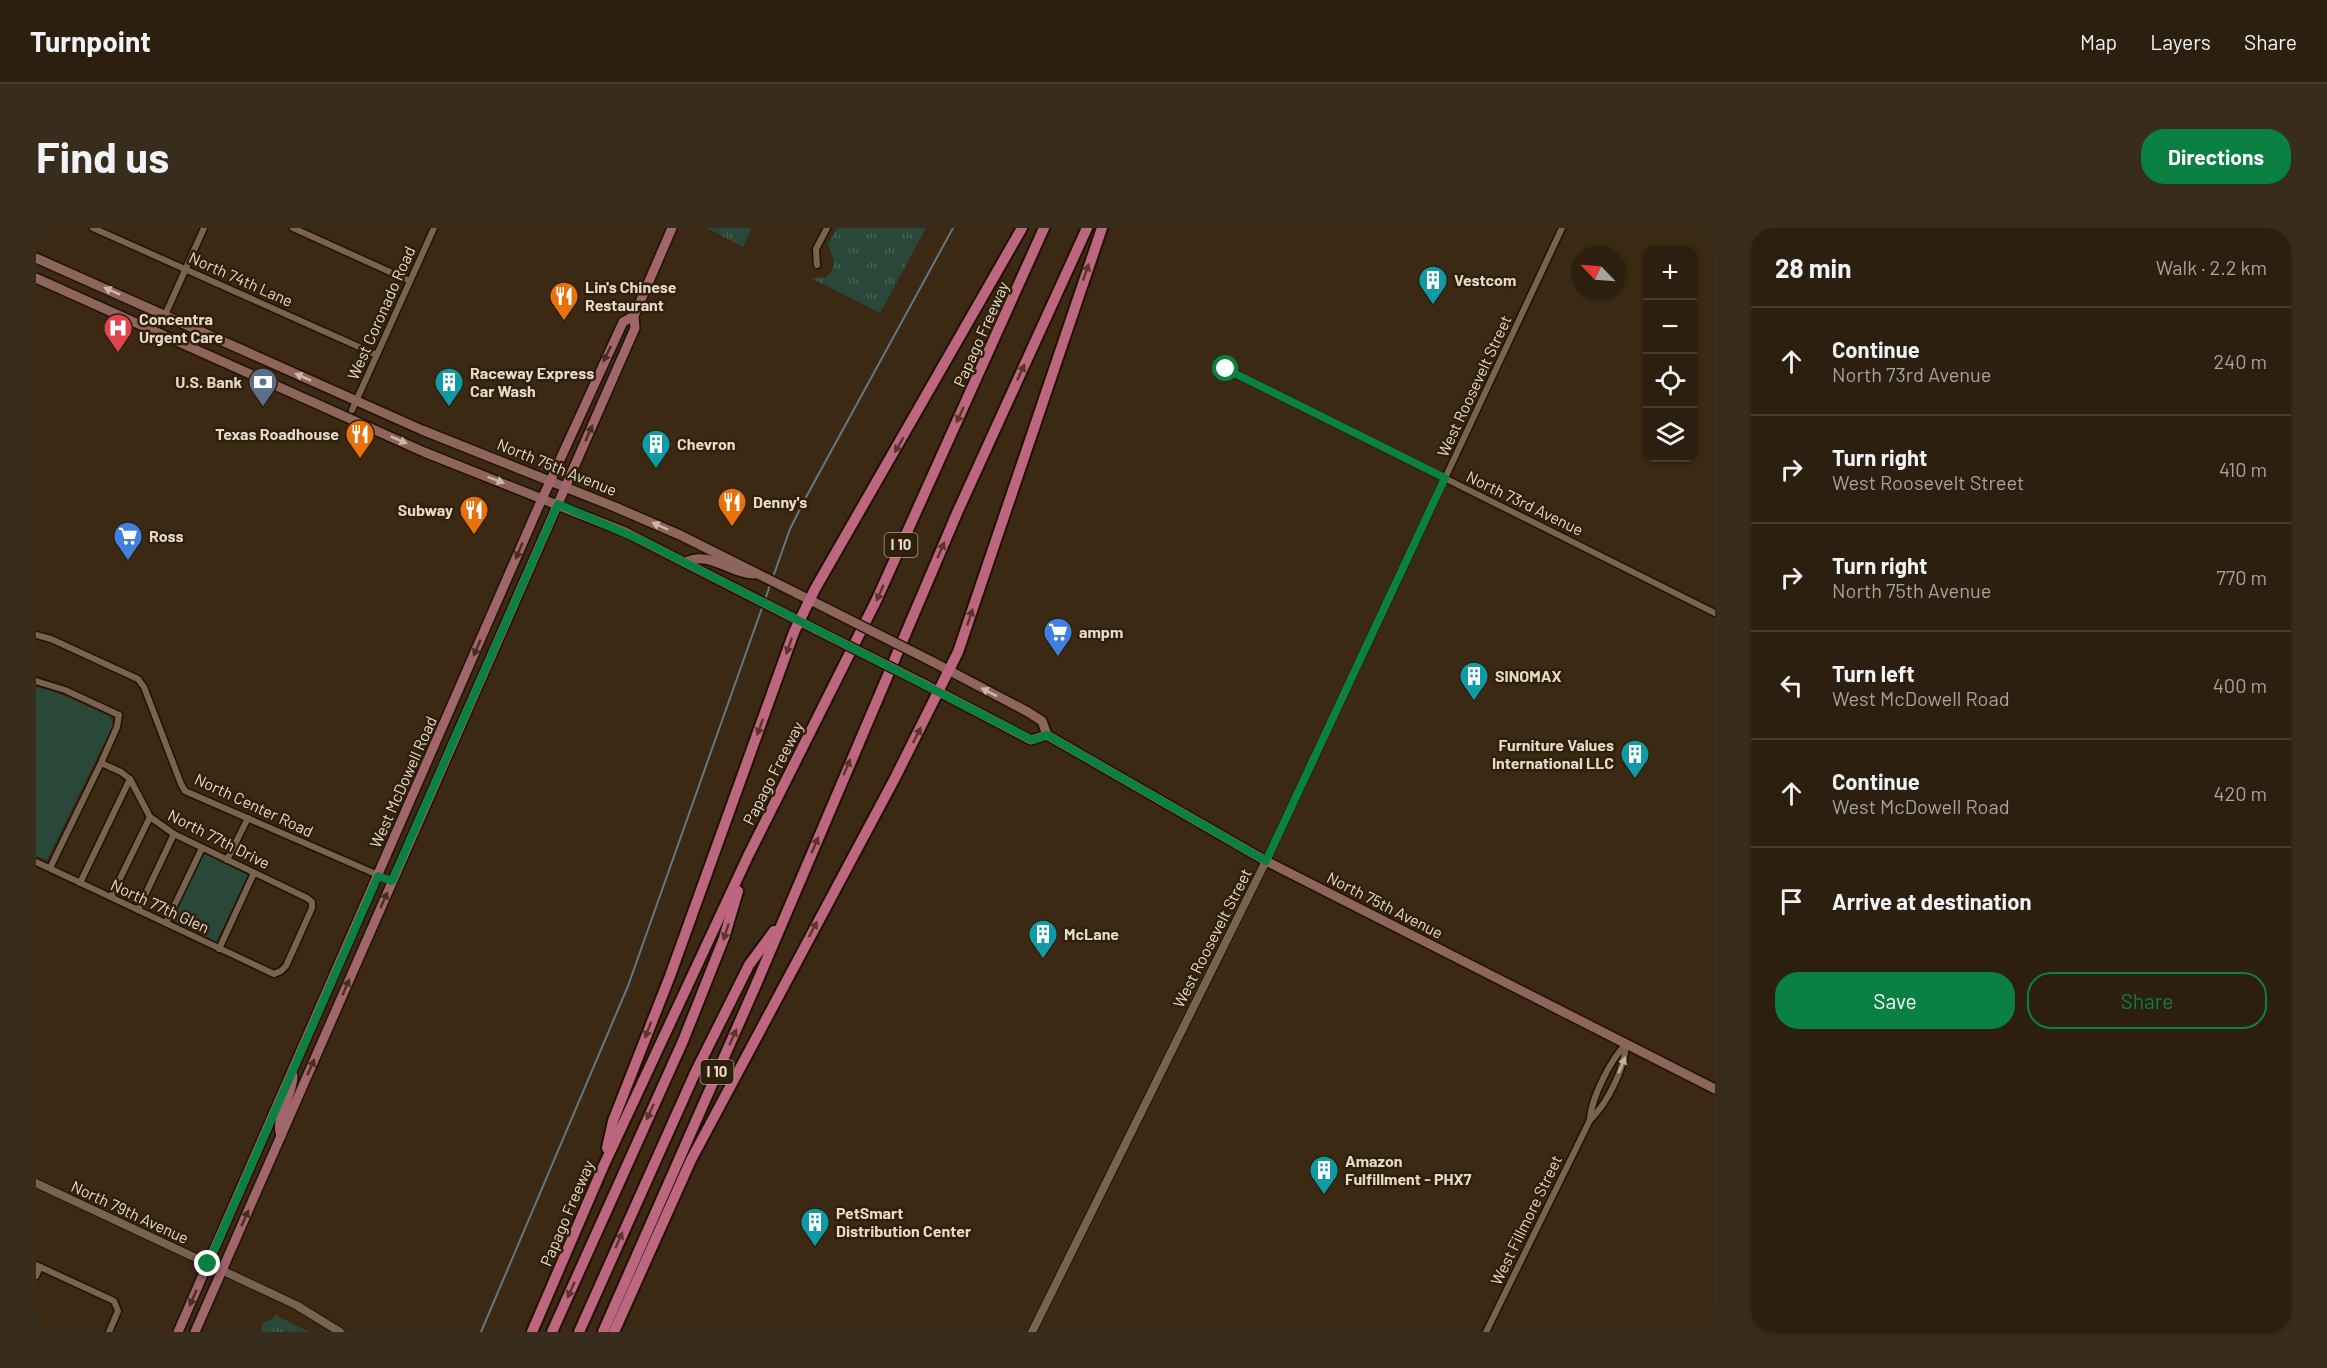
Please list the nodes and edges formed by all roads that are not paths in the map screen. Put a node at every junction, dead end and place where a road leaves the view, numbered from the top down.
1 (93, 228) edge
2 (114, 228) edge
3 (204, 228) edge
4 (293, 228) edge
5 (434, 228) edge
6 (672, 228) edge
7 (827, 228) edge
8 (1022, 228) edge
9 (1044, 228) edge
10 (1087, 228) edge
11 (1102, 228) edge
12 (1562, 228) edge
13 (110, 236) junction
14 (36, 258) edge
15 (36, 263) edge
16 (817, 265) dead end
17 (186, 269) junction
18 (70, 273) junction
19 (36, 278) edge
20 (410, 281) junction
21 (634, 316) junction
22 (163, 319) junction
23 (377, 355) junction
24 (1226, 369) dead end
25 (354, 405) junction
26 (1445, 478) junction
27 (550, 481) junction
28 (565, 487) junction
29 (543, 498) junction
30 (558, 504) junction
31 (686, 562) junction
32 (759, 575) junction
33 (810, 600) junction
34 (1715, 613) edge
35 (800, 621) junction
36 (36, 635) edge
37 (949, 671) junction
38 (36, 681) edge
39 (939, 692) junction
40 (1047, 735) junction
41 (101, 763) junction
42 (130, 779) junction
43 (150, 817) junction
44 (248, 818) junction
45 (174, 834) junction
46 (202, 848) junction
47 (748, 856) junction
48 (227, 860) junction
49 (1266, 861) junction
50 (36, 862) edge
51 (50, 868) junction
52 (254, 873) junction
53 (378, 876) junction
54 (392, 881) junction
55 (80, 883) junction
56 (111, 897) junction
57 (138, 910) junction
58 (785, 916) junction
59 (166, 923) junction
60 (219, 949) junction
61 (274, 974) joint
62 (309, 1034) junction
63 (323, 1041) junction
64 (1626, 1044) junction
65 (293, 1071) junction
66 (1602, 1085) junction
67 (1610, 1089) junction
68 (1715, 1089) edge
69 (1590, 1120) junction
70 (281, 1137) junction
71 (603, 1167) junction
72 (36, 1183) edge
73 (208, 1264) junction
74 (38, 1266) edge
75 (222, 1271) junction
76 (36, 1276) edge
77 (109, 1332) edge
78 (178, 1332) edge
79 (195, 1332) edge
80 (340, 1332) edge
81 (532, 1332) edge
82 (552, 1332) edge
83 (579, 1332) edge
84 (603, 1332) edge
85 (614, 1332) edge
86 (1032, 1332) edge
87 (1486, 1332) edge

1 - 13 street, North 74th Lane
2 - 13 street
3 - 17 street
4 - 20 street
5 - 20 street, West Coronado Road
6 - 21 main road, West McDowell Road
7 - 16 street
8 -> 33 highway
9 -> 47 highway, Papago Freeway / I 10
58 -> 10 highway, I 10
37 -> 11 highway
12 - 26 street, West Roosevelt Street
13 - 17 street, North 74th Lane
14 - 18 main road, North 75th Avenue
15 - 18 main road
17 - 22 street
17 - 23 street, North 74th Lane
22 -> 18 main road, North 75th Avenue
19 -> 29 main road, North 75th Avenue
20 - 23 street, West Coronado Road
21 -> 27 main road, West McDowell Road
28 -> 21 main road, West McDowell Road
25 -> 22 main road, North 75th Avenue
23 - 25 street, West Coronado Road
24 - 26 street, North 73rd Avenue
25 - 27 main road, North 75th Avenue
26 - 34 street, North 73rd Avenue
26 - 49 street, West Roosevelt Street
27 - 28 main road, North 75th Avenue
27 - 29 main road, West McDowell Road
28 - 30 main road, West McDowell Road
32 -> 28 main road, North 75th Avenue
29 - 30 main road, North 75th Avenue
29 -> 53 main road, West McDowell Road
30 - 31 main road, North 75th Avenue
30 - 54 main road, West McDowell Road
31 - 32 main road
31 - 35 main road, North 75th Avenue
32 - 33 main road, North 75th Avenue
33 - 35 highway
33 - 37 main road, North 75th Avenue, bridge
35 - 39 main road, North 75th Avenue, bridge
35 -> 71 highway
36 - 44 street, North Center Road
37 - 39 highway
40 -> 37 main road, North 75th Avenue
38 - 41 street
39 - 40 main road, North 75th Avenue
85 -> 39 highway
40 - 49 main road, North 75th Avenue
41 - 42 street
41 - 51 street
42 - 43 street, North 77th Drive
42 - 55 street
43 - 45 street, North 77th Drive
43 - 56 street
44 - 48 street
44 - 53 street, North Center Road
45 - 46 street, North 77th Drive
45 - 57 street
46 - 48 street, North 77th Drive
46 - 59 street
47 - 71 highway, Papago Freeway / I 10
47 -> 82 highway
48 - 52 street, North 77th Drive
49 - 64 main road, North 75th Avenue
49 - 86 street, West Roosevelt Street
50 - 51 street, North 77th Glen
51 - 55 street, North 77th Glen
52 - 60 street
52 - 61 street, North 77th Drive
53 - 54 street, North Center Road
53 - 62 main road, West McDowell Road
63 -> 54 main road, West McDowell Road
55 - 56 street, North 77th Glen
56 - 57 street, North 77th Glen
57 - 59 street, North 77th Glen
83 -> 58 highway
84 -> 58 highway, I 10
59 - 60 street, North 77th Glen
60 - 61 street, North 77th Glen
62 - 63 main road
62 - 65 main road, West McDowell Road
70 -> 63 main road, West McDowell Road
64 - 66 street, West Fillmore Street
67 -> 64 street, West Fillmore Street
64 - 68 main road, North 75th Avenue
65 - 70 main road
65 - 73 main road, West McDowell Road
66 - 67 street
66 - 69 street, West Fillmore Street
67 - 69 street, West Fillmore Street
69 - 87 street, West Fillmore Street
75 -> 70 main road, West McDowell Road
71 - 81 highway, Papago Freeway / I 10
72 - 73 street, North 79th Avenue
73 - 75 street, North 79th Avenue
73 -> 78 main road, West McDowell Road
74 - 76 street
74 - 77 street
75 - 79 main road, West McDowell Road
75 - 80 street, North 79th Avenue

